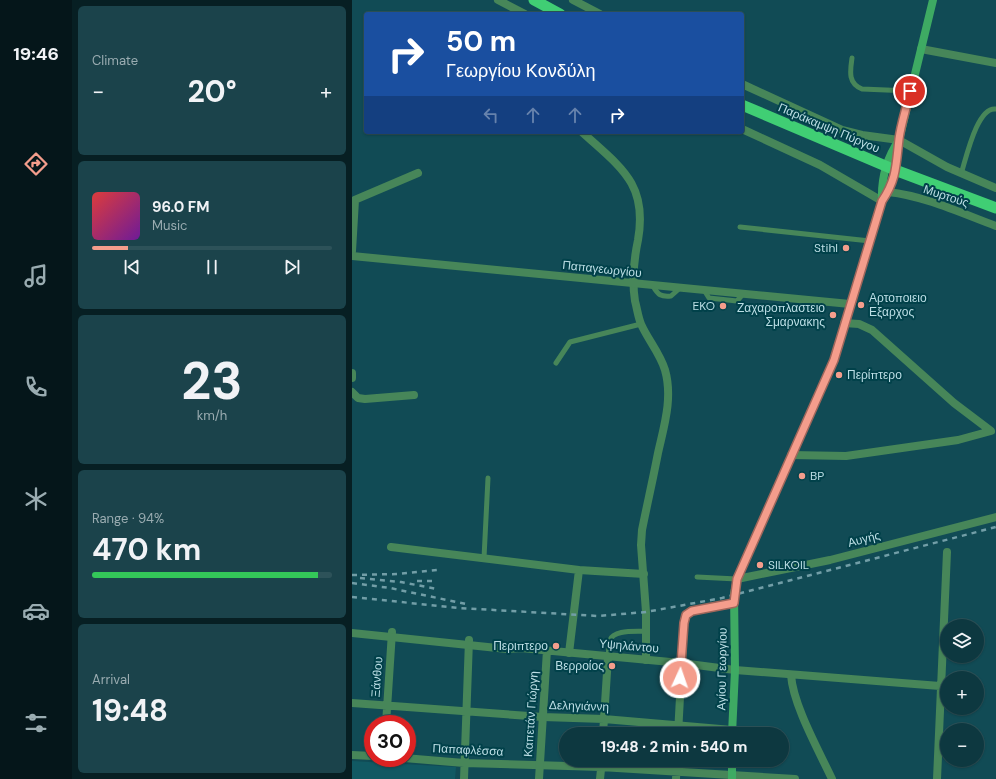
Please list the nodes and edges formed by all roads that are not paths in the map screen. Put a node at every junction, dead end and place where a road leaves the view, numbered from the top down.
1 (498, 0) edge
2 (534, 0) edge
3 (573, 0) edge
4 (933, 0) edge
5 (521, 12) edge
6 (556, 12) edge
7 (596, 12) edge
8 (920, 49) junction
9 (852, 58) dead end
10 (996, 63) edge
11 (744, 85) edge
12 (910, 91) junction
13 (744, 107) edge
14 (996, 109) edge
15 (744, 130) edge
16 (584, 134) edge
17 (899, 140) junction
18 (890, 168) junction
19 (418, 173) dead end
20 (962, 174) junction
21 (996, 188) edge
22 (888, 192) junction
23 (353, 201) edge
24 (882, 201) junction
25 (996, 208) edge
26 (996, 226) edge
27 (740, 227) dead end
28 (870, 241) junction
29 (352, 251) edge
30 (352, 256) edge
31 (635, 284) junction
32 (850, 304) junction
33 (844, 323) junction
34 (641, 324) junction
35 (556, 363) dead end
36 (352, 373) edge
37 (352, 378) edge
38 (352, 392) edge
39 (414, 395) dead end
40 (994, 432) edge
41 (791, 455) junction
42 (488, 478) dead end
43 (996, 517) edge
44 (391, 547) dead end
45 (947, 552) dead end
46 (484, 558) junction
47 (579, 570) junction
48 (644, 574) junction
49 (697, 577) dead end
50 (737, 579) junction
51 (734, 603) junction
52 (352, 628) edge
53 (646, 632) junction
54 (352, 633) edge
55 (392, 635) junction
56 (469, 643) junction
57 (547, 650) junction
58 (569, 653) junction
59 (608, 657) junction
60 (646, 660) junction
61 (681, 662) junction
62 (735, 670) junction
63 (941, 671) edge
64 (791, 675) junction
65 (940, 686) joint
66 (352, 703) edge
67 (387, 705) junction
68 (465, 711) junction
69 (386, 715) edge
70 (543, 717) junction
71 (604, 719) junction
72 (603, 727) edge
73 (658, 727) edge
74 (678, 727) edge
75 (732, 727) edge
76 (352, 755) edge
77 (364, 756) edge
78 (416, 759) edge
79 (464, 763) junction
80 (540, 765) junction
81 (559, 765) edge
82 (601, 767) edge
83 (620, 767) edge
84 (732, 767) edge
85 (677, 776) edge
86 (732, 778) edge
87 (464, 779) edge
88 (539, 779) edge
89 (600, 779) edge
90 (795, 779) edge
91 (832, 779) edge
92 (937, 779) edge

1 - 5 street
2 - 6 highway
3 - 7 street
4 - 8 main road, Αγίου Γεωργίου
8 - 10 street
8 - 12 main road, Αγίου Γεωργίου
9 - 12 lane
11 - 17 street
12 - 17 main road, Αγίου Γεωργίου
13 - 18 highway, Παράκαμψη Πύργου
14 - 20 lane
15 - 24 street
16 - 31 street
17 - 18 main road, Αγίου Γεωργίου
17 - 20 street
18 - 22 main road, Αγίου Γεωργίου
18 - 24 main road, Αγίου Γεωργίου
18 - 25 highway, Παράκαμψη Πύργου
19 - 23 street
20 - 21 street
22 - 24 main road, Αγίου Γεωργίου
22 - 26 street, Μυρτούς
23 - 29 street
24 - 28 main road, Αγίου Γεωργίου
27 - 28 lane
28 - 32 main road, Αγίου Γεωργίου
30 - 31 street, Παπαγεωργίου
31 - 32 street, Παπαγεωργίου
31 - 34 street
32 - 33 main road, Αγίου Γεωργίου
33 - 40 street
33 - 41 main road, Αγίου Γεωργίου
34 - 35 lane
34 - 48 street
36 - 37 street
38 - 39 street
40 - 41 street
41 - 50 main road, Αγίου Γεωργίου
42 - 46 lane
43 - 50 street, Αυγής
44 - 46 street
45 - 63 street
46 - 47 street
47 - 48 street
47 - 58 street
48 - 53 street
49 - 50 lane
50 - 51 main road, Αγίου Γεωργίου
51 - 61 street
51 - 62 main road, Αγίου Γεωργίου
52 - 55 street, Υψηλάντου
53 - 59 lane
53 - 60 street
54 - 55 street, Υψηλάντου
55 - 56 street, Υψηλάντου
55 - 67 street, Ξάνθου
56 - 57 street, Υψηλάντου
56 - 68 street
57 - 58 street, Υψηλάντου
57 - 70 street, Καπετάν Γιώργη
58 - 59 street, Υψηλάντου
59 - 60 street, Υψηλάντου
59 - 71 street
60 - 61 street, Υψηλάντου
61 - 62 street, Υψηλάντου
61 - 74 street
62 - 64 street, Υψηλάντου
62 - 75 main road, Αγίου Γεωργίου
64 - 65 street, Υψηλάντου
64 - 91 street
65 - 92 street
66 - 67 street, Δεληγιάννη
67 - 68 street, Δεληγιάννη
67 - 69 street, Ξάνθου
68 - 70 street, Δεληγιάννη
68 - 79 street
70 - 71 street, Δεληγιάννη
70 - 80 street, Καπετάν Γιώργη
71 - 72 street
71 - 73 street, Δεληγιάννη
76 - 77 street
78 - 79 street, Παπαφλέσσα
79 - 80 street, Παπαφλέσσα
79 - 87 street
80 - 81 street, Παπαφλέσσα
80 - 88 street, Καπετάν Γιώργη
82 - 89 street
83 - 85 street, Παπαφλέσσα
84 - 86 main road
85 - 86 street, Παπαφλέσσα
86 - 90 street, Παπαφλέσσα

